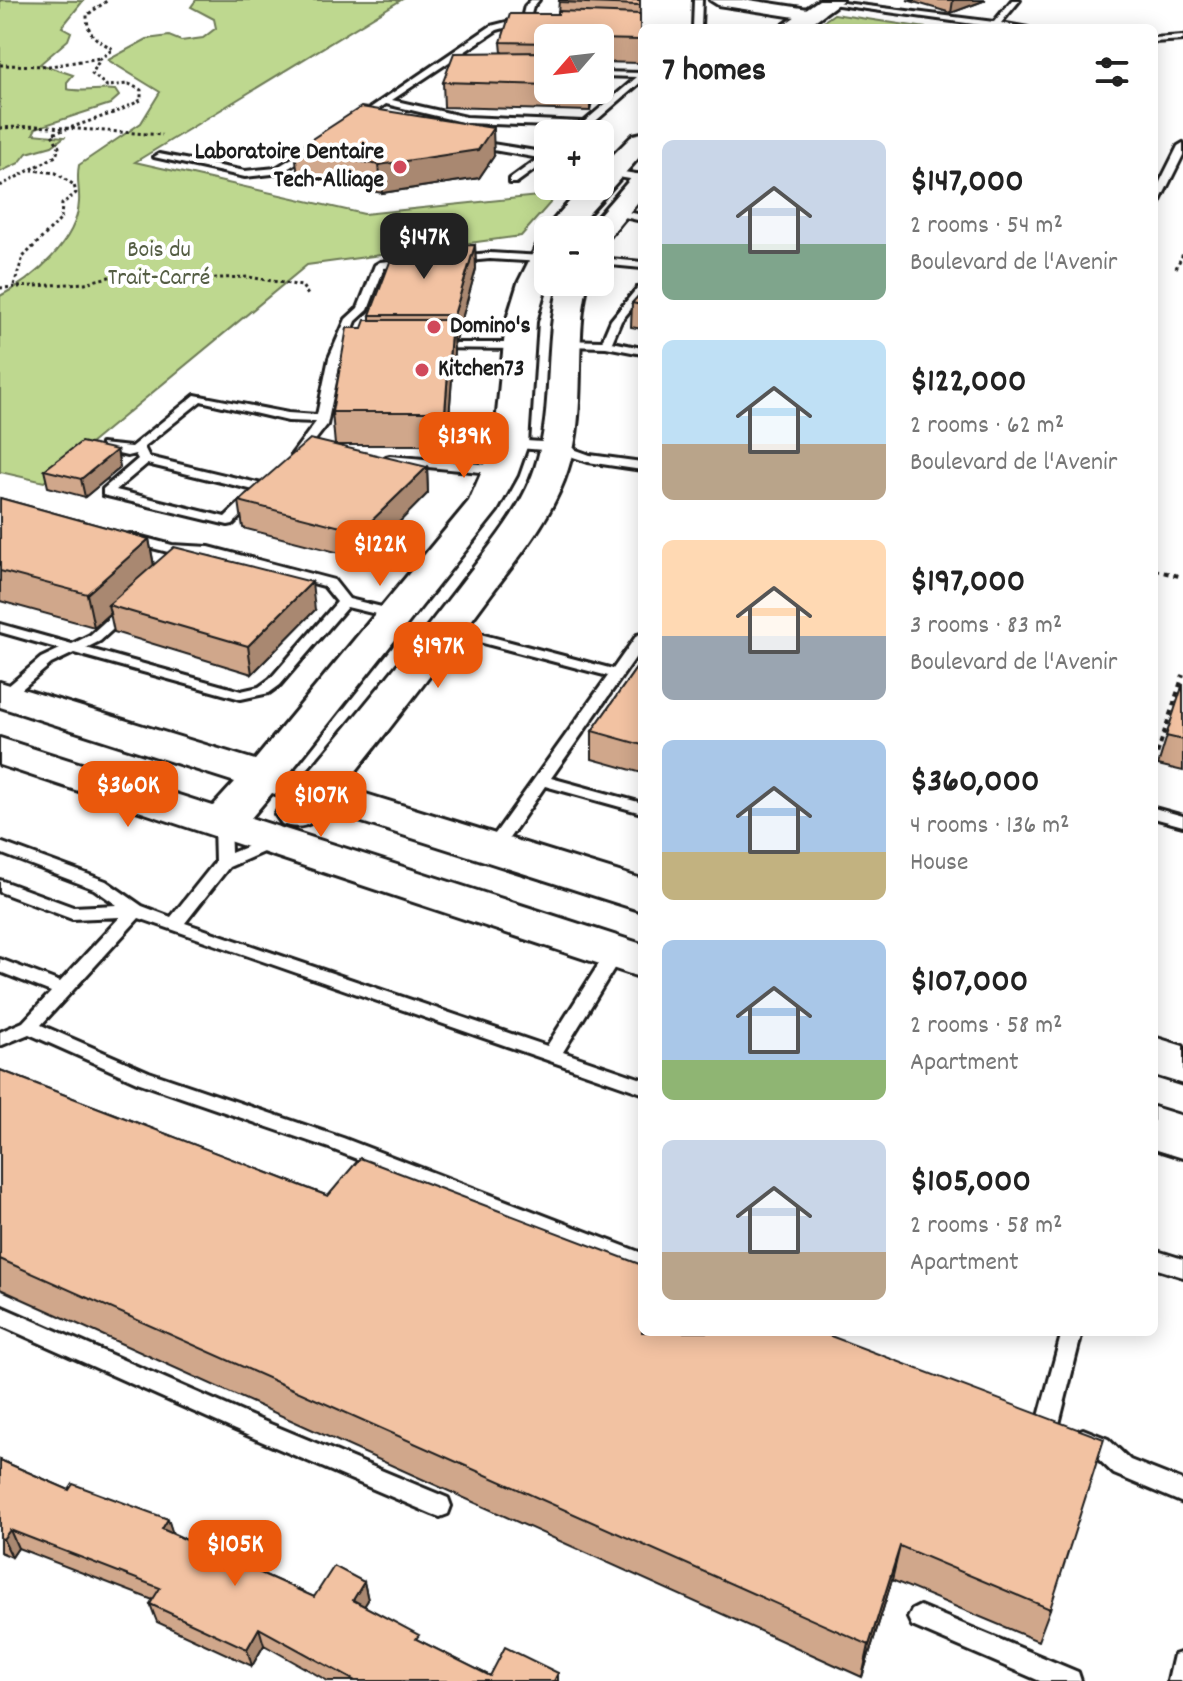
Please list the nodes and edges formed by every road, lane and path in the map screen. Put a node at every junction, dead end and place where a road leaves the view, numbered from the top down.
1 (108, 0) edge
2 (535, 0) edge
3 (698, 0) edge
4 (718, 0) edge
5 (1016, 0) edge
6 (830, 1) edge
7 (793, 13) edge
8 (526, 19) junction
9 (538, 23) edge
10 (697, 24) edge
11 (766, 24) edge
12 (988, 24) edge
13 (996, 24) edge
14 (1183, 38) edge
15 (1158, 40) edge
16 (101, 58) junction
17 (444, 61) junction
18 (459, 63) edge
19 (0, 65) edge
20 (614, 75) edge
21 (638, 76) edge
22 (638, 80) edge
23 (385, 101) junction
24 (592, 120) edge
25 (353, 122) junction
26 (534, 123) edge
27 (368, 125) edge
28 (0, 128) edge
29 (62, 129) junction
30 (340, 131) edge
31 (165, 135) dead end
32 (326, 140) edge
33 (456, 141) edge
34 (638, 144) edge
35 (1183, 146) edge
36 (534, 155) edge
37 (159, 157) dead end
38 (534, 167) edge
39 (614, 168) edge
40 (31, 170) junction
41 (614, 173) edge
42 (638, 178) edge
43 (513, 181) dead end
44 (638, 184) edge
45 (0, 186) edge
46 (1158, 195) edge
47 (586, 200) edge
48 (572, 216) edge
49 (611, 216) edge
50 (638, 218) edge
51 (614, 220) edge
52 (534, 254) edge
53 (1183, 254) edge
54 (449, 259) edge
55 (423, 261) edge
56 (614, 262) edge
57 (638, 265) edge
58 (1176, 268) dead end
59 (534, 282) edge
60 (14, 285) junction
61 (0, 288) edge
62 (638, 294) edge
63 (308, 295) dead end
64 (571, 296) edge
65 (561, 343) junction
66 (606, 344) junction
67 (341, 345) junction
68 (356, 345) edge
69 (415, 346) edge
70 (518, 346) junction
71 (638, 350) edge
72 (322, 419) junction
73 (105, 447) edge
74 (557, 447) junction
75 (142, 455) junction
76 (374, 457) edge
77 (506, 457) junction
78 (638, 465) edge
79 (285, 466) edge
80 (274, 477) edge
81 (262, 488) junction
82 (115, 535) edge
83 (1158, 571) edge
84 (1183, 577) edge
85 (137, 599) edge
86 (344, 602) junction
87 (397, 615) junction
88 (0, 628) edge
89 (446, 629) junction
90 (638, 644) edge
91 (72, 648) junction
92 (616, 674) junction
93 (1183, 675) edge
94 (3, 695) edge
95 (0, 751) edge
96 (1158, 751) edge
97 (263, 777) junction
98 (542, 780) junction
99 (315, 794) junction
100 (638, 807) edge
101 (1158, 814) edge
102 (1183, 821) edge
103 (275, 840) junction
104 (222, 843) junction
105 (0, 847) edge
106 (493, 849) junction
107 (0, 886) edge
108 (638, 894) edge
109 (136, 910) junction
110 (174, 925) junction
111 (628, 956) edge
112 (0, 965) edge
113 (63, 990) junction
114 (29, 1027) junction
115 (0, 1039) edge
116 (552, 1054) junction
117 (1158, 1057) edge
118 (1183, 1065) edge
119 (638, 1085) edge
120 (1158, 1129) edge
121 (1183, 1137) edge
122 (638, 1260) edge
123 (1158, 1260) edge
124 (1183, 1268) edge
125 (0, 1315) edge
126 (1071, 1336) edge
127 (1183, 1492) edge
128 (440, 1506) dead end
129 (920, 1618) dead end
130 (1183, 1664) edge
131 (1069, 1681) edge
132 (1180, 1681) edge

1 - 16 path
2 - 8 lane
3 - 10 lane
4 - 7 street
5 - 13 lane
6 - 7 street
6 - 12 lane
7 - 11 street
8 - 9 lane
8 - 17 lane
14 - 15 lane
16 - 19 path
16 - 29 path
17 - 18 lane
17 - 23 lane
20 - 21 lane
22 - 24 lane
23 - 25 lane
23 - 26 lane
25 - 27 lane
25 - 30 lane
28 - 29 path
29 - 31 path
29 - 40 path
32 - 37 lane
33 - 36 lane
34 - 39 street
35 - 46 lane
38 - 43 lane
40 - 45 path
40 - 60 path
41 - 42 lane
44 - 49 street
47 - 48 street
50 - 51 lane
52 - 54 lane
53 - 58 path
55 - 67 lane
56 - 57 lane
59 - 70 street
60 - 61 path
60 - 63 path
62 - 66 lane
64 - 65 street
65 - 66 lane
65 - 74 street
66 - 71 lane
67 - 68 lane
67 - 72 lane
69 - 70 lane
70 - 77 street
72 - 75 lane
72 - 79 lane
73 - 75 lane
74 - 77 lane
74 - 78 lane
74 - 89 street
75 - 81 lane
75 - 81 lane
76 - 77 lane
77 - 87 street
80 - 81 lane
82 - 86 lane
83 - 84 path
85 - 91 lane
86 - 87 lane
86 - 91 lane
87 - 97 street
88 - 91 lane
89 - 92 lane
89 - 99 street
90 - 92 lane
91 - 94 lane
92 - 98 lane
93 - 96 path
94 - 97 street
95 - 104 street
97 - 99 street
97 - 104 street
98 - 100 lane
98 - 106 lane
99 - 103 street
99 - 106 street
101 - 102 lane
103 - 104 street
103 - 111 street
104 - 110 lane
105 - 109 lane
106 - 108 street
107 - 109 lane
109 - 110 lane
109 - 113 lane
110 - 116 lane
111 - 116 lane
112 - 113 lane
113 - 114 lane
114 - 115 lane
114 - 122 lane
116 - 119 lane
117 - 118 street
120 - 121 street
123 - 124 lane
125 - 128 lane
126 - 127 lane
129 - 131 lane
130 - 132 lane

